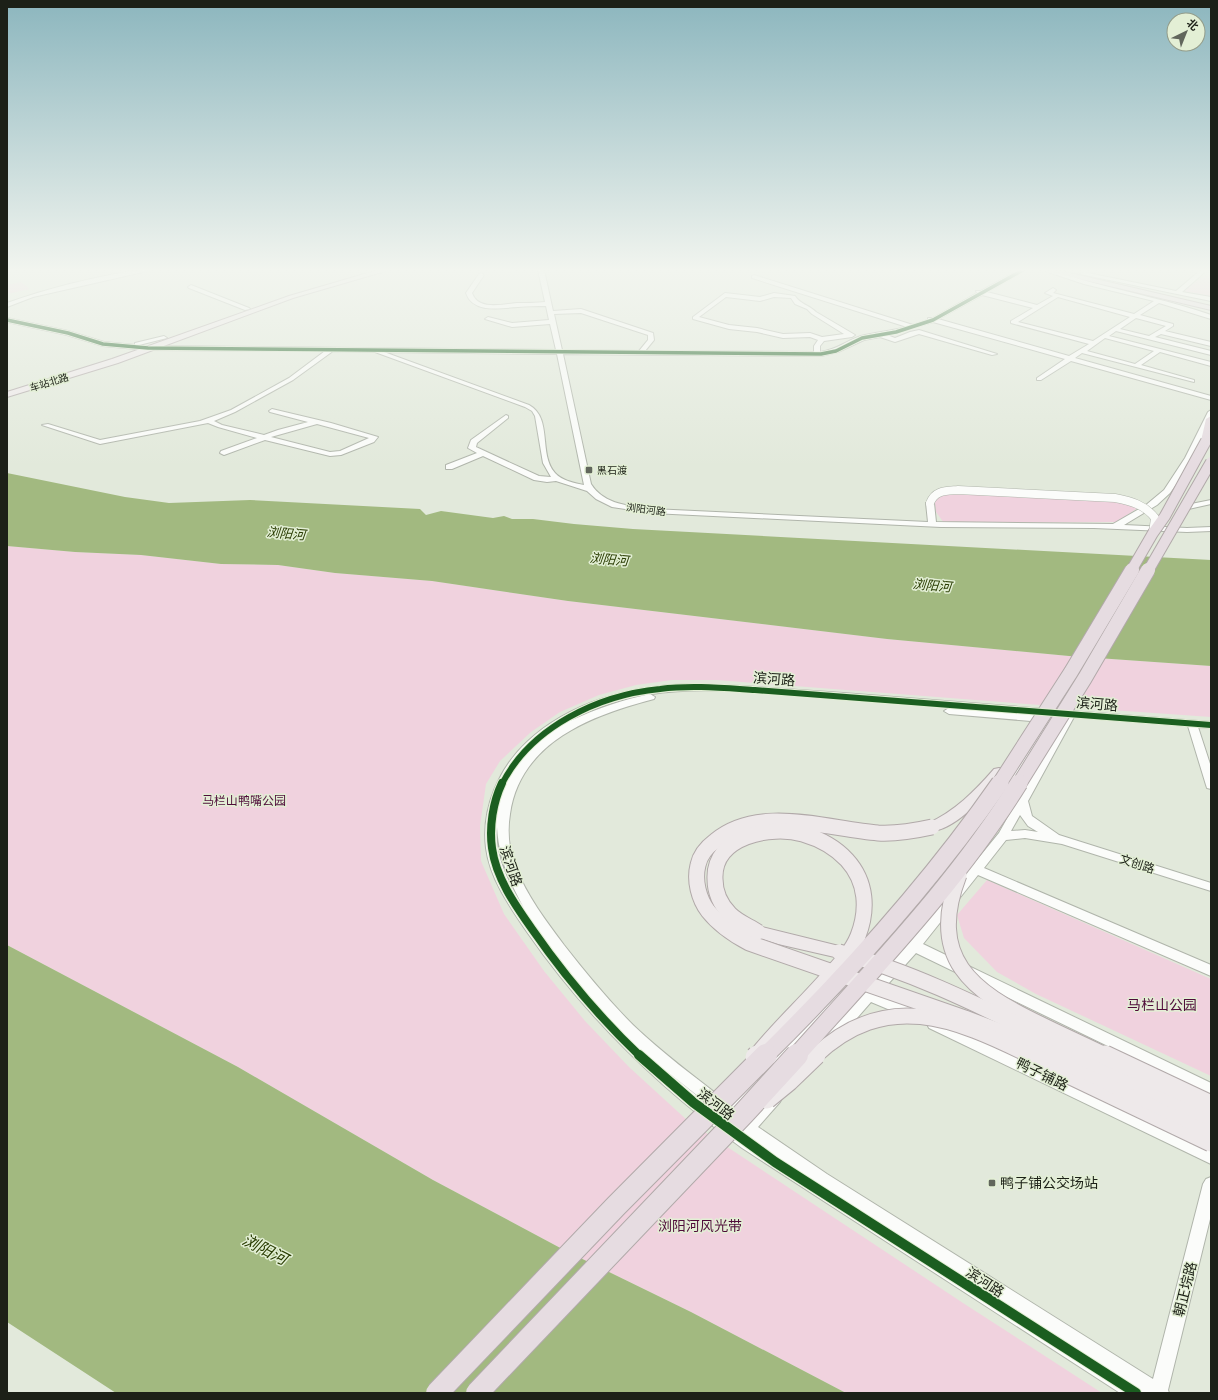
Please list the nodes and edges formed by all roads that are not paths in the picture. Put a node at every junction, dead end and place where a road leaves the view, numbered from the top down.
1 (76, 335) edge
2 (81, 335) edge
3 (177, 335) edge
4 (178, 335) edge
5 (555, 335) edge
6 (651, 335) edge
7 (780, 335) edge
8 (801, 335) edge
9 (811, 335) edge
10 (847, 335) edge
11 (875, 335) edge
12 (883, 335) edge
13 (905, 335) edge
14 (930, 335) edge
15 (987, 335) edge
16 (1064, 335) edge
17 (1139, 335) edge
18 (1155, 335) edge
19 (1176, 335) edge
20 (1104, 336) joint
21 (822, 338) junction
22 (1150, 338) junction
23 (167, 339) junction
24 (1093, 343) junction
25 (1211, 344) edge
26 (128, 346) junction
27 (145, 347) junction
28 (175, 347) junction
29 (332, 349) junction
30 (370, 349) junction
31 (1159, 350) junction
32 (559, 351) junction
33 (1081, 351) junction
34 (641, 352) junction
35 (817, 353) junction
36 (1211, 353) edge
37 (994, 354) dead end
38 (1069, 359) junction
39 (1211, 364) edge
40 (1136, 366) junction
41 (1039, 380) dead end
42 (1192, 381) dead end
43 (7, 390) edge
44 (7, 395) edge
45 (1211, 398) edge
46 (272, 410) dead end
47 (1211, 412) edge
48 (506, 417) dead end
49 (1211, 419) edge
50 (209, 421) junction
51 (318, 422) junction
52 (46, 425) dead end
53 (1208, 436) edge
54 (262, 437) junction
55 (224, 453) dead end
56 (483, 453) junction
57 (1211, 462) edge
58 (449, 467) dead end
59 (1211, 468) edge
60 (557, 478) junction
61 (589, 489) junction
62 (1195, 489) junction
63 (1211, 502) edge
64 (1184, 508) junction
65 (932, 524) junction
66 (1114, 528) junction
67 (1211, 530) edge
68 (1153, 533) junction
69 (1052, 716) junction
70 (1069, 717) junction
71 (1211, 725) edge
72 (1193, 726) junction
73 (1211, 730) edge
74 (1022, 751) junction
75 (1211, 785) edge
76 (1023, 802) junction
77 (1002, 836) junction
78 (1063, 840) junction
79 (970, 867) junction
80 (1211, 887) edge
81 (914, 946) junction
82 (1211, 970) edge
83 (870, 996) junction
84 (734, 1086) junction
85 (1211, 1090) edge
86 (1211, 1105) edge
87 (1211, 1116) edge
88 (718, 1120) junction
89 (740, 1122) junction
90 (1211, 1129) edge
91 (1211, 1142) edge
92 (1211, 1157) edge
93 (1211, 1184) edge
94 (437, 1393) edge
95 (477, 1393) edge
96 (1136, 1393) edge
97 (1159, 1393) edge

1 - 27 street
2 - 26 street
3 - 23 main road, 车站北路
4 - 23 main road, 车站北路
5 - 32 street
6 - 34 street
7 - 8 street
9 - 21 street
10 - 21 street
11 - 35 street
12 - 13 street
14 - 37 street
15 - 38 street
16 - 24 street
17 - 22 street
18 - 22 street
19 - 25 street
20 - 24 street
20 - 31 street
21 - 35 street
22 - 36 street
23 - 26 street
23 - 27 main road, 车站北路
23 - 27 main road, 车站北路
23 - 28 main road
24 - 33 street
26 - 27 street
27 - 28 street
27 - 29 street
27 - 43 main road, 车站北路
27 - 44 main road, 车站北路
28 - 32 street
29 - 30 street
29 - 50 street
30 - 32 street
30 - 60 street
31 - 39 street
31 - 40 street
32 - 34 street
32 - 61 street
33 - 38 street
33 - 40 street
34 - 35 street
38 - 41 street
38 - 45 street
40 - 42 street
46 - 51 street
47 - 66 street
48 - 56 street
49 - 53 highway
50 - 52 street
50 - 54 street
51 - 54 street
51 - 54 street
53 - 68 highway, bridge
54 - 55 street
56 - 58 street
56 - 60 street, 浏阳河路
57 - 62 highway, bridge
59 - 62 highway, bridge
60 - 61 street, 浏阳河路
61 - 65 street, 浏阳河路
62 - 64 highway, bridge
63 - 64 street
64 - 79 highway, bridge
65 - 66 street, 浏阳河路
65 - 68 street, bridge
66 - 67 street, 浏阳河路
68 - 74 highway, bridge
69 - 70 street, 滨河路
69 - 88 street, 滨河路
69 - 89 street
69 - 89 street, 滨河路
70 - 72 street, 滨河路
70 - 76 street
71 - 72 street, 滨河路
72 - 73 street, 滨河路
72 - 75 street
74 - 84 highway, bridge
74 - 90 main road, bridge
76 - 77 street
76 - 78 street, 文创路
77 - 78 street, 文创路
77 - 79 street
78 - 80 street, 文创路
79 - 81 street
79 - 82 street
79 - 86 main road, bridge
79 - 89 highway, bridge
81 - 83 street
81 - 85 street
83 - 89 street
83 - 92 street, 鸭子铺路
84 - 87 main road, bridge
84 - 94 highway, bridge
88 - 89 street, 滨河路
88 - 89 street
89 - 91 main road, bridge
89 - 95 highway, bridge
89 - 96 street, 滨河路
89 - 97 street, 滨河路
93 - 97 street, 朝正垸路

